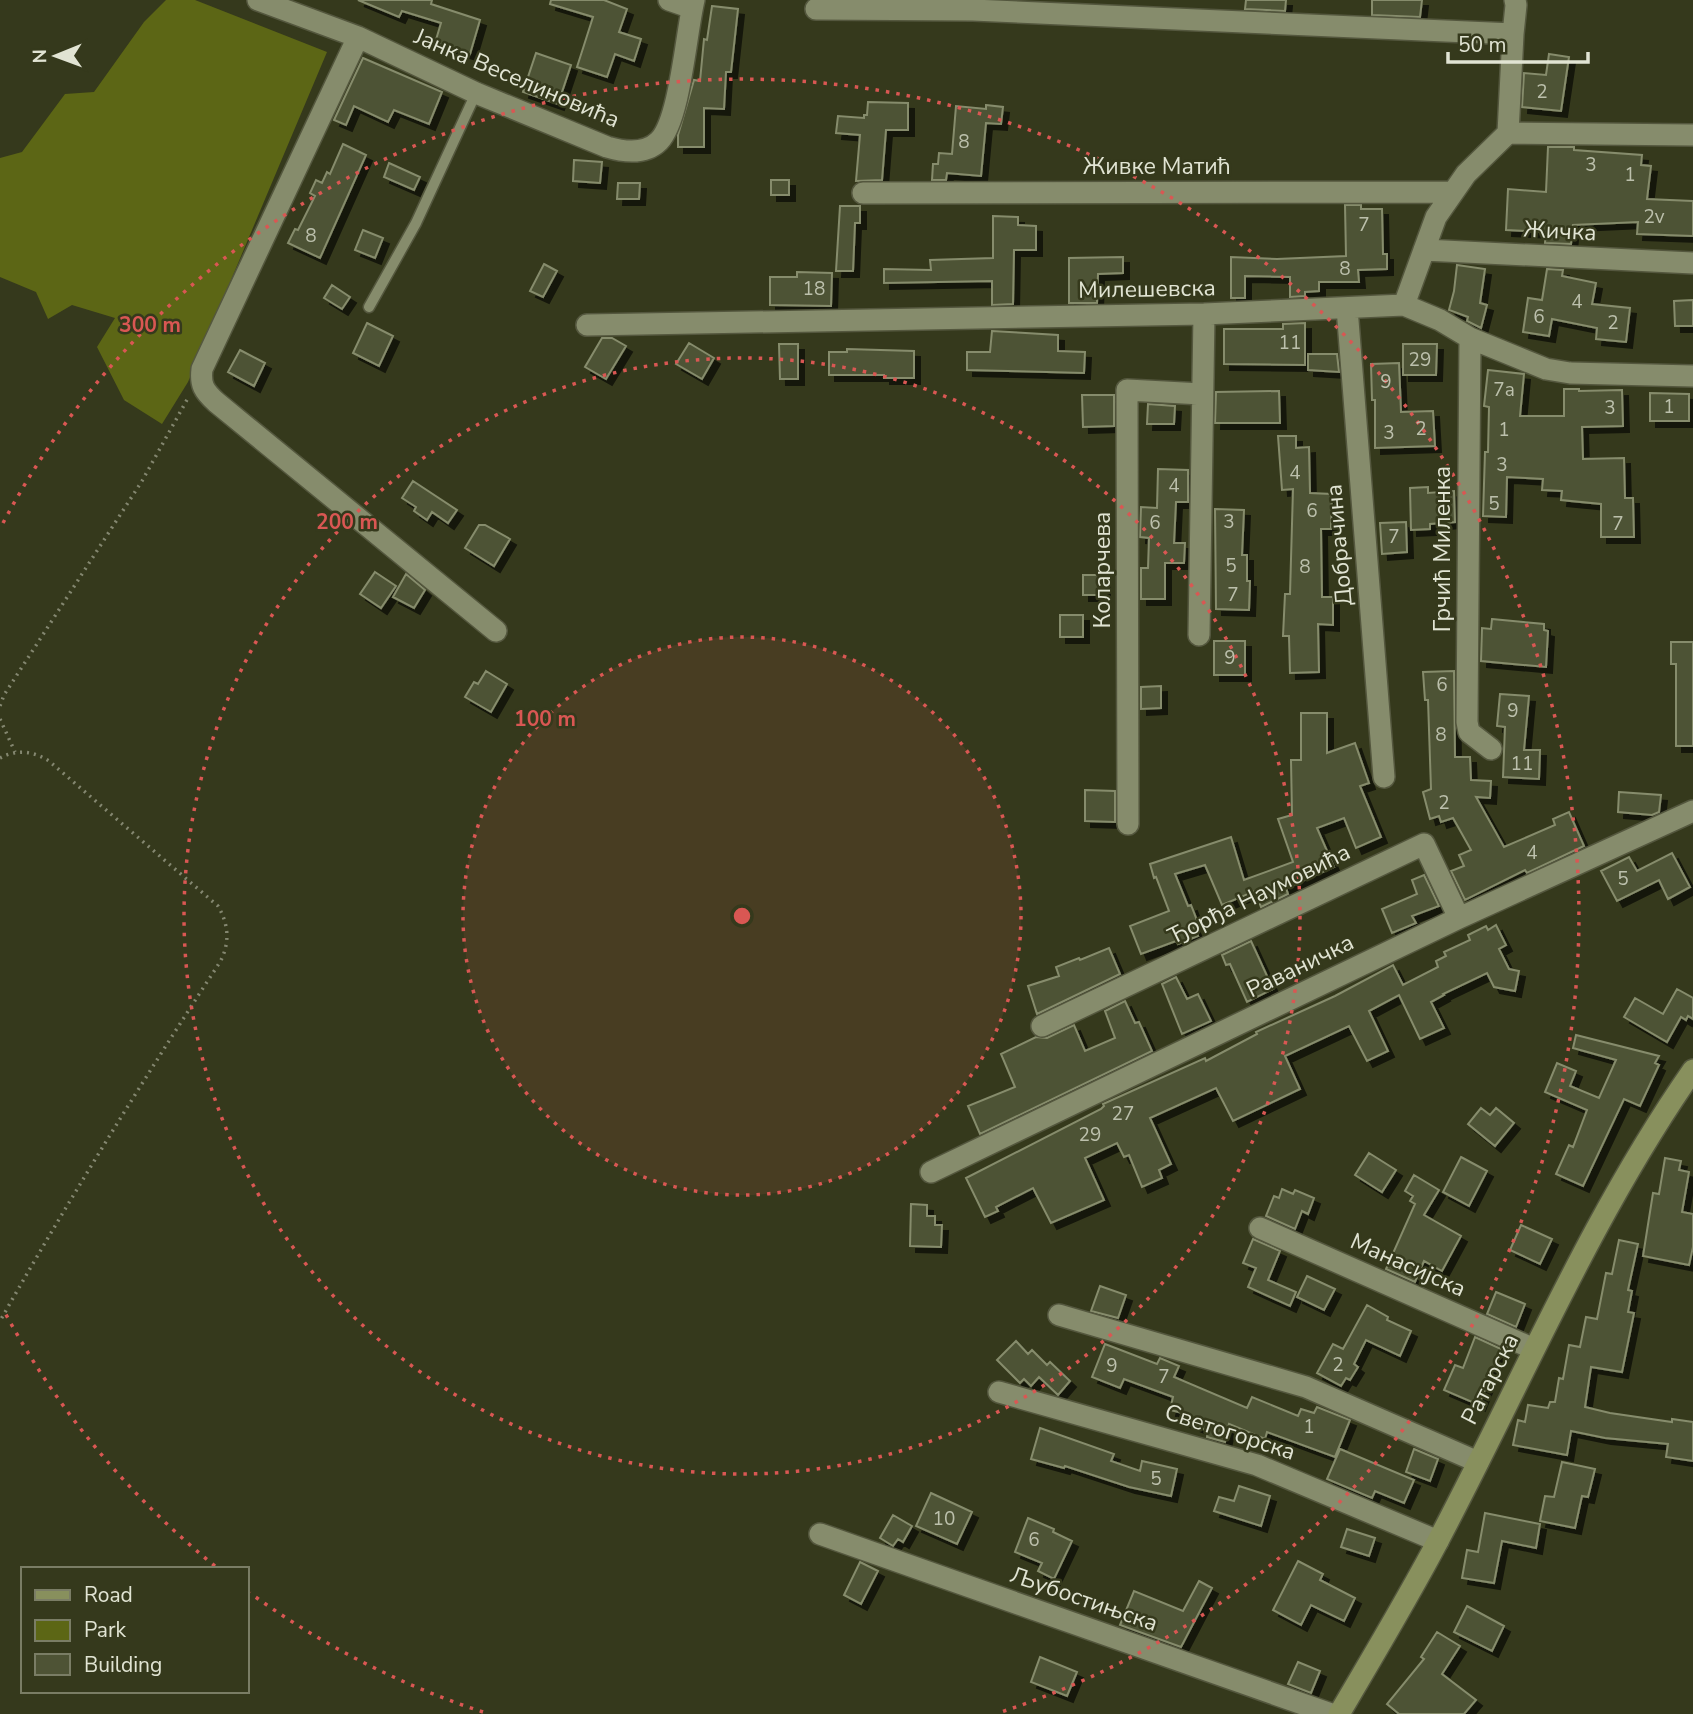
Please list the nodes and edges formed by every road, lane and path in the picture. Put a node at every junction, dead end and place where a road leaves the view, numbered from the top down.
1 (258, 0) edge
2 (669, 0) edge
3 (1515, 0) edge
4 (693, 4) edge
5 (816, 9) dead end
6 (1513, 34) junction
7 (358, 37) junction
8 (477, 93) junction
9 (1508, 133) junction
10 (1693, 135) edge
11 (1452, 192) junction
12 (863, 193) dead end
13 (1424, 250) junction
14 (1693, 263) edge
15 (1404, 305) junction
16 (369, 307) dead end
17 (1347, 308) junction
18 (1203, 314) junction
19 (587, 325) dead end
20 (1470, 338) junction
21 (1693, 376) edge
22 (201, 382) junction
23 (1202, 394) junction
24 (496, 631) dead end
25 (1199, 635) dead end
26 (0, 706) edge
27 (0, 719) edge
28 (1491, 749) dead end
29 (15, 752) junction
30 (0, 758) edge
31 (1384, 777) dead end
32 (1693, 811) edge
33 (1128, 824) dead end
34 (1459, 918) junction
35 (1042, 1026) dead end
36 (1693, 1070) edge
37 (931, 1172) dead end
38 (1260, 1228) dead end
39 (1059, 1315) dead end
40 (0, 1321) edge
41 (1534, 1349) junction
42 (999, 1392) dead end
43 (1478, 1462) junction
44 (820, 1534) dead end
45 (1438, 1541) junction
46 (1331, 1714) edge
47 (1339, 1714) edge

1 - 7 street, Јанка Веселиновића
2 - 4 street
3 - 6 street
4 - 8 street, Јанка Веселиновића
5 - 6 street
6 - 9 street
7 - 8 street, Јанка Веселиновића
7 - 22 street
8 - 16 lane
9 - 10 street
9 - 11 street
11 - 12 street, Живке Матић
11 - 13 street
13 - 14 street, Жичка
13 - 15 street
15 - 17 street, Милешевска
15 - 20 street, Милешевска
17 - 18 street, Милешевска
17 - 31 street, Добрачина
18 - 19 street, Милешевска
18 - 23 street
20 - 21 street, Милешевска
20 - 28 street, Грчић Миленка
22 - 24 street
22 - 26 path
23 - 25 street
23 - 33 street, Коларчева
27 - 29 path
29 - 30 path
29 - 40 path
32 - 34 street, Раваничка
34 - 35 street, Ђорђа Наумовића
34 - 37 street, Раваничка
36 - 41 street, Ратарска
38 - 41 street, Манасијска
39 - 43 street
41 - 43 street, Ратарска
42 - 45 street, Светогорска
43 - 45 street, Ратарска
44 - 46 street, Љубостињска
45 - 47 street, Ратарска

